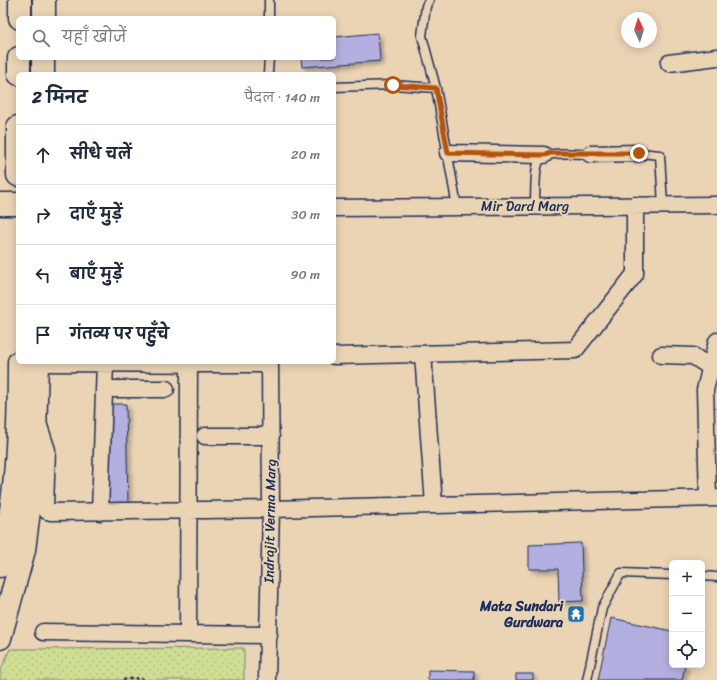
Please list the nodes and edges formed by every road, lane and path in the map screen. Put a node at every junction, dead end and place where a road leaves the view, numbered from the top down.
1 (20, 0) edge
2 (44, 0) edge
3 (270, 0) edge
4 (428, 0) edge
5 (20, 16) edge
6 (44, 16) edge
7 (269, 16) edge
8 (717, 57) edge
9 (19, 60) edge
10 (43, 60) edge
11 (269, 60) edge
12 (669, 63) dead end
13 (19, 72) edge
14 (43, 72) edge
15 (268, 72) edge
16 (336, 86) edge
17 (436, 88) junction
18 (448, 153) junction
19 (639, 153) joint
20 (590, 154) joint
21 (544, 155) junction
22 (0, 204) edge
23 (16, 204) edge
24 (663, 205) junction
25 (717, 205) edge
26 (535, 206) junction
27 (635, 206) junction
28 (457, 207) junction
29 (336, 208) edge
30 (717, 341) edge
31 (423, 354) junction
32 (662, 355) dead end
33 (336, 356) edge
34 (31, 364) edge
35 (31, 364) edge
36 (104, 364) edge
37 (189, 364) edge
38 (270, 364) edge
39 (710, 367) junction
40 (104, 389) junction
41 (166, 389) dead end
42 (36, 418) junction
43 (204, 436) dead end
44 (271, 436) junction
45 (713, 498) edge
46 (434, 505) junction
47 (271, 509) junction
48 (189, 511) junction
49 (100, 512) junction
50 (0, 566) edge
51 (669, 575) edge
52 (705, 576) edge
53 (717, 577) edge
54 (43, 632) dead end
55 (188, 634) junction
56 (269, 635) junction
57 (0, 638) edge
58 (123, 680) edge
59 (147, 680) edge
60 (267, 680) edge
61 (587, 680) edge

1 - 5 main road
2 - 6 main road
3 - 7 lane
4 - 17 lane
8 - 12 street
9 - 13 main road
10 - 14 main road
11 - 15 lane
16 - 17 lane
17 - 18 lane
18 - 21 street
18 - 28 lane
19 - 20 street
19 - 24 lane
20 - 21 lane
21 - 26 lane
22 - 23 main road
24 - 25 street, Mir Dard Marg
24 - 27 street, Mir Dard Marg
26 - 27 street, Mir Dard Marg
26 - 28 street, Mir Dard Marg
27 - 31 street
28 - 29 street, Mir Dard Marg
30 - 39 street
31 - 33 street
31 - 46 street
32 - 39 street
34 - 42 main road
35 - 50 main road
36 - 40 street
37 - 48 street
38 - 44 street, Indrajit Verma Marg
39 - 45 street
40 - 41 street
40 - 49 street
42 - 49 street
42 - 57 main road
43 - 44 street
44 - 47 street, Indrajit Verma Marg
45 - 46 street
46 - 47 street
47 - 48 street
47 - 56 street, Indrajit Verma Marg
48 - 49 street
48 - 55 street
51 - 61 lane
52 - 53 lane
54 - 55 street
55 - 56 street
56 - 60 street, Indrajit Verma Marg
58 - 59 path

